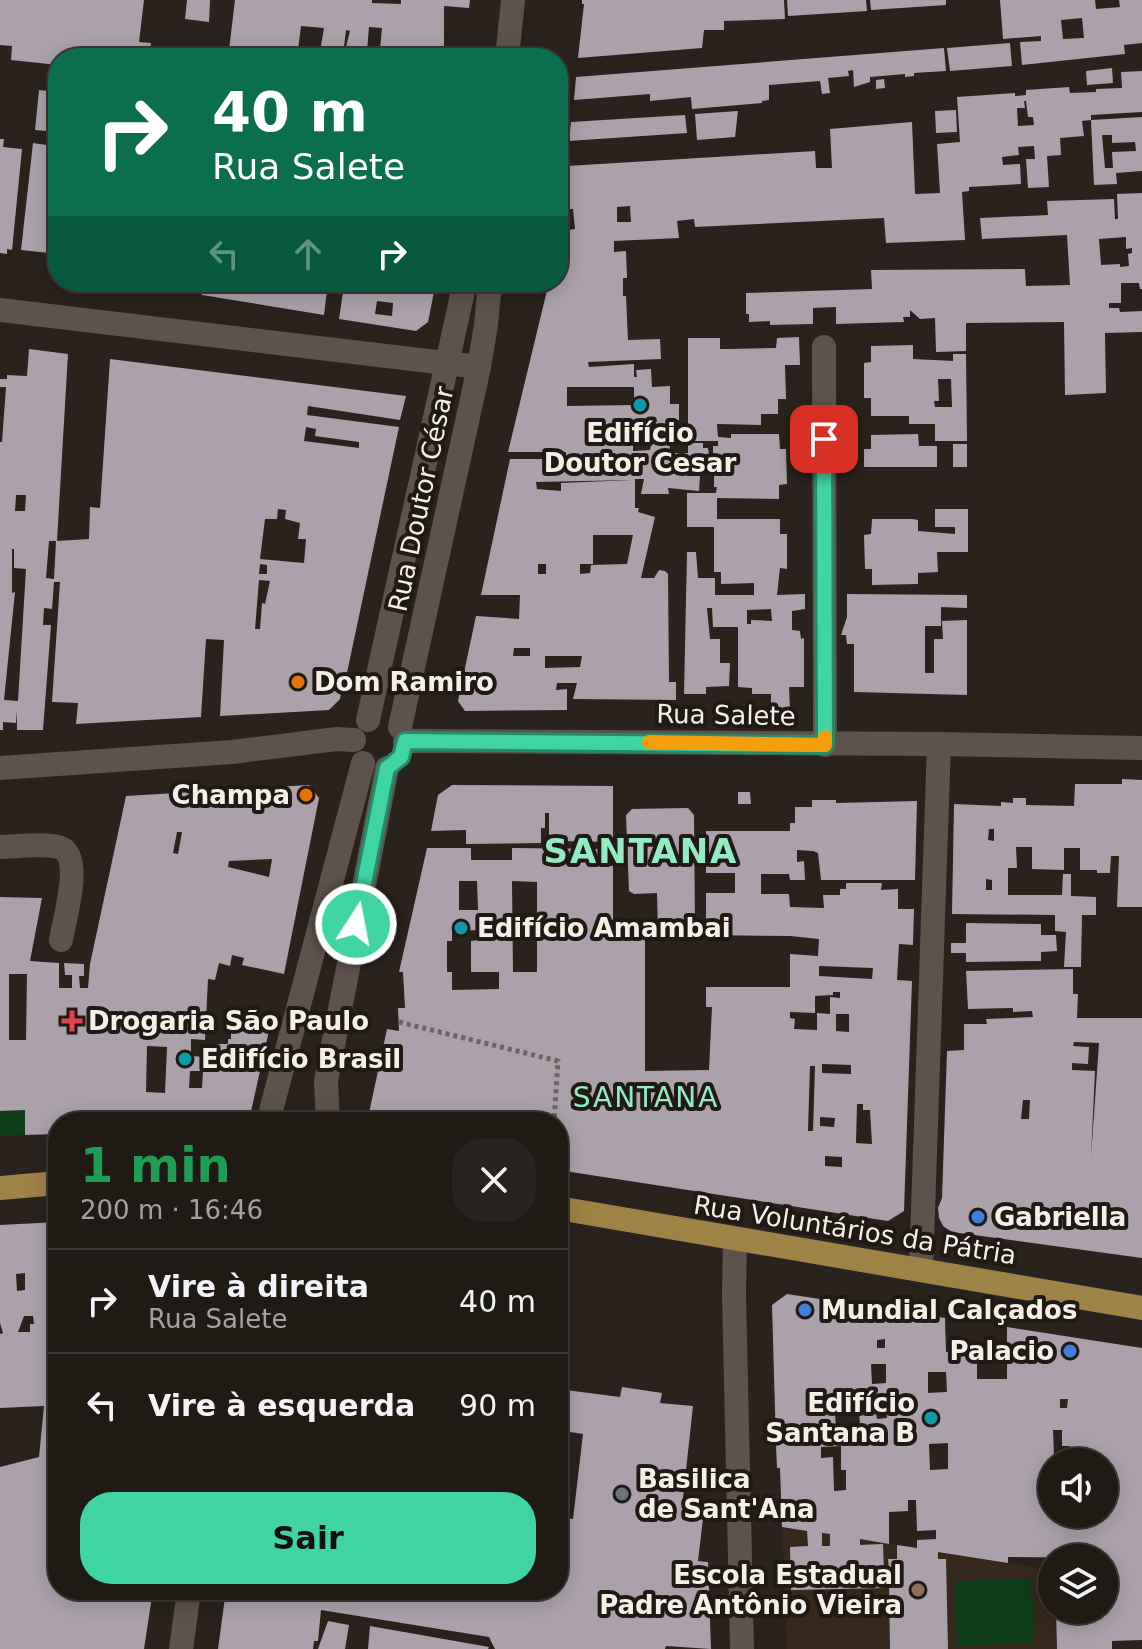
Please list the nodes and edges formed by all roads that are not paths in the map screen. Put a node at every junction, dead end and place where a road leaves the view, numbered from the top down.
1 (513, 0) edge
2 (508, 48) edge
3 (463, 292) edge
4 (489, 292) edge
5 (0, 310) edge
6 (824, 347) dead end
7 (447, 363) junction
8 (479, 367) junction
9 (361, 730) junction
10 (402, 734) junction
11 (939, 744) junction
12 (825, 745) junction
13 (1142, 748) edge
14 (363, 763) junction
15 (0, 768) edge
16 (387, 768) junction
17 (0, 847) edge
18 (61, 940) dead end
19 (271, 1112) edge
20 (328, 1112) edge
21 (48, 1184) edge
22 (0, 1188) edge
23 (568, 1210) edge
24 (735, 1240) junction
25 (921, 1269) junction
26 (1142, 1308) edge
27 (188, 1600) edge
28 (181, 1649) edge
29 (742, 1649) edge

1 - 2 street
3 - 7 street, Rua Doutor César
4 - 8 street, Rua Doutor César
5 - 7 street
6 - 12 street
7 - 8 street
7 - 9 street, Rua Doutor César
8 - 10 street, Rua Doutor César
9 - 10 street
9 - 14 street
9 - 15 street
10 - 12 street, Rua Salete
10 - 16 street
11 - 12 street, Rua Salete
11 - 13 street, Rua Salete
11 - 25 street
14 - 16 street
14 - 19 street
16 - 20 street
17 - 18 street
21 - 22 main road
23 - 24 main road, Rua Voluntários da Pátria
24 - 25 main road, Rua Voluntários da Pátria
24 - 29 street
25 - 26 main road, Rua Voluntários da Pátria
27 - 28 street

